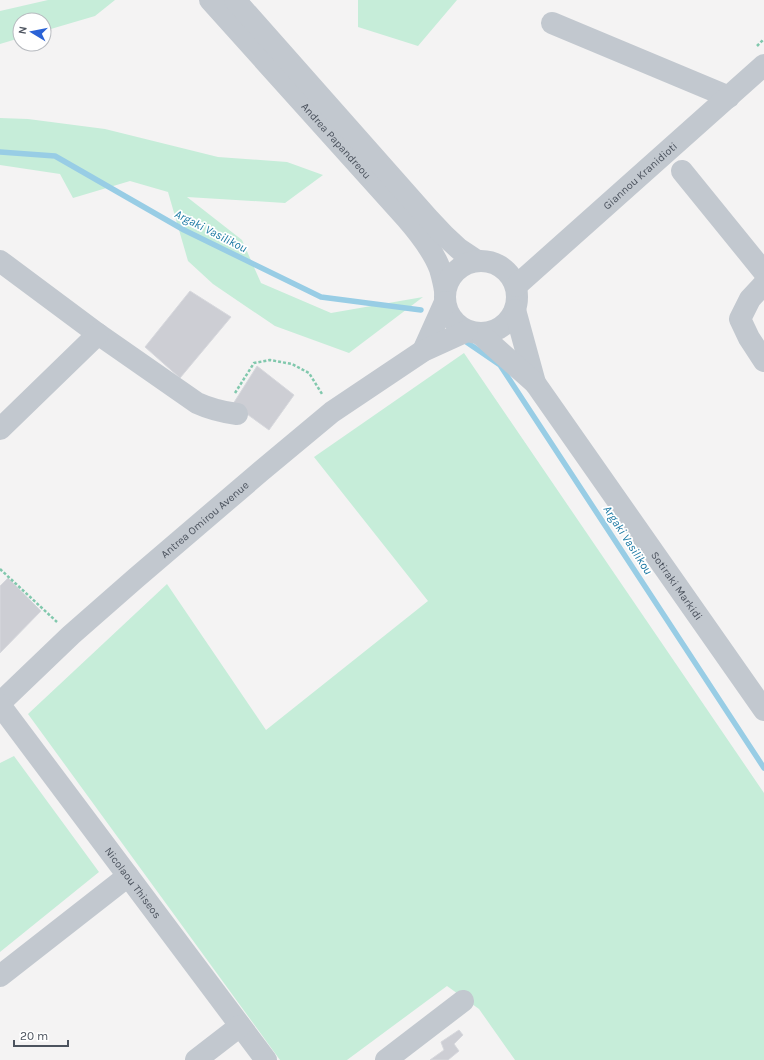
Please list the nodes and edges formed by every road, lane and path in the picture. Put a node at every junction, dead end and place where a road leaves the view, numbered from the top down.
1 (235, 0) edge
2 (214, 1) edge
3 (552, 23) dead end
4 (764, 65) edge
5 (729, 97) junction
6 (682, 172) dead end
7 (0, 261) edge
8 (477, 261) junction
9 (764, 272) edge
10 (764, 284) edge
11 (516, 286) junction
12 (445, 296) junction
13 (515, 310) junction
14 (473, 332) junction
15 (98, 334) junction
16 (423, 351) junction
17 (764, 361) edge
18 (535, 383) junction
19 (332, 412) junction
20 (230, 413) joint
21 (0, 429) edge
22 (0, 569) edge
23 (72, 635) junction
24 (0, 704) edge
25 (764, 710) edge
26 (128, 876) junction
27 (0, 976) edge
28 (463, 1001) dead end
29 (240, 1026) junction
30 (196, 1060) edge
31 (266, 1060) edge
32 (386, 1060) edge

1 - 8 street, Andrea Papandreou
2 - 12 street, Andrea Papandreou
3 - 5 street
4 - 5 street, Giannou Kranidioti
5 - 11 street, Giannou Kranidioti
6 - 9 street
7 - 15 street
8 - 11 street
8 - 12 street
10 - 17 street
11 - 13 street
12 - 14 street
12 - 16 street
13 - 14 street
13 - 18 street, Sotiraki Markidi
14 - 16 street, Antrea Omirou Avenue
14 - 18 street, Sotiraki Markidi
15 - 20 street
15 - 21 street
16 - 19 street, Antrea Omirou Avenue
18 - 25 street, Sotiraki Markidi
19 - 20 path
19 - 23 street, Antrea Omirou Avenue
22 - 23 path
23 - 24 street, Antrea Omirou Avenue
24 - 26 street, Nicolaou Thiseos
26 - 27 street
26 - 29 street, Nicolaou Thiseos
28 - 32 street
29 - 30 street
29 - 31 street, Nicolaou Thiseos

